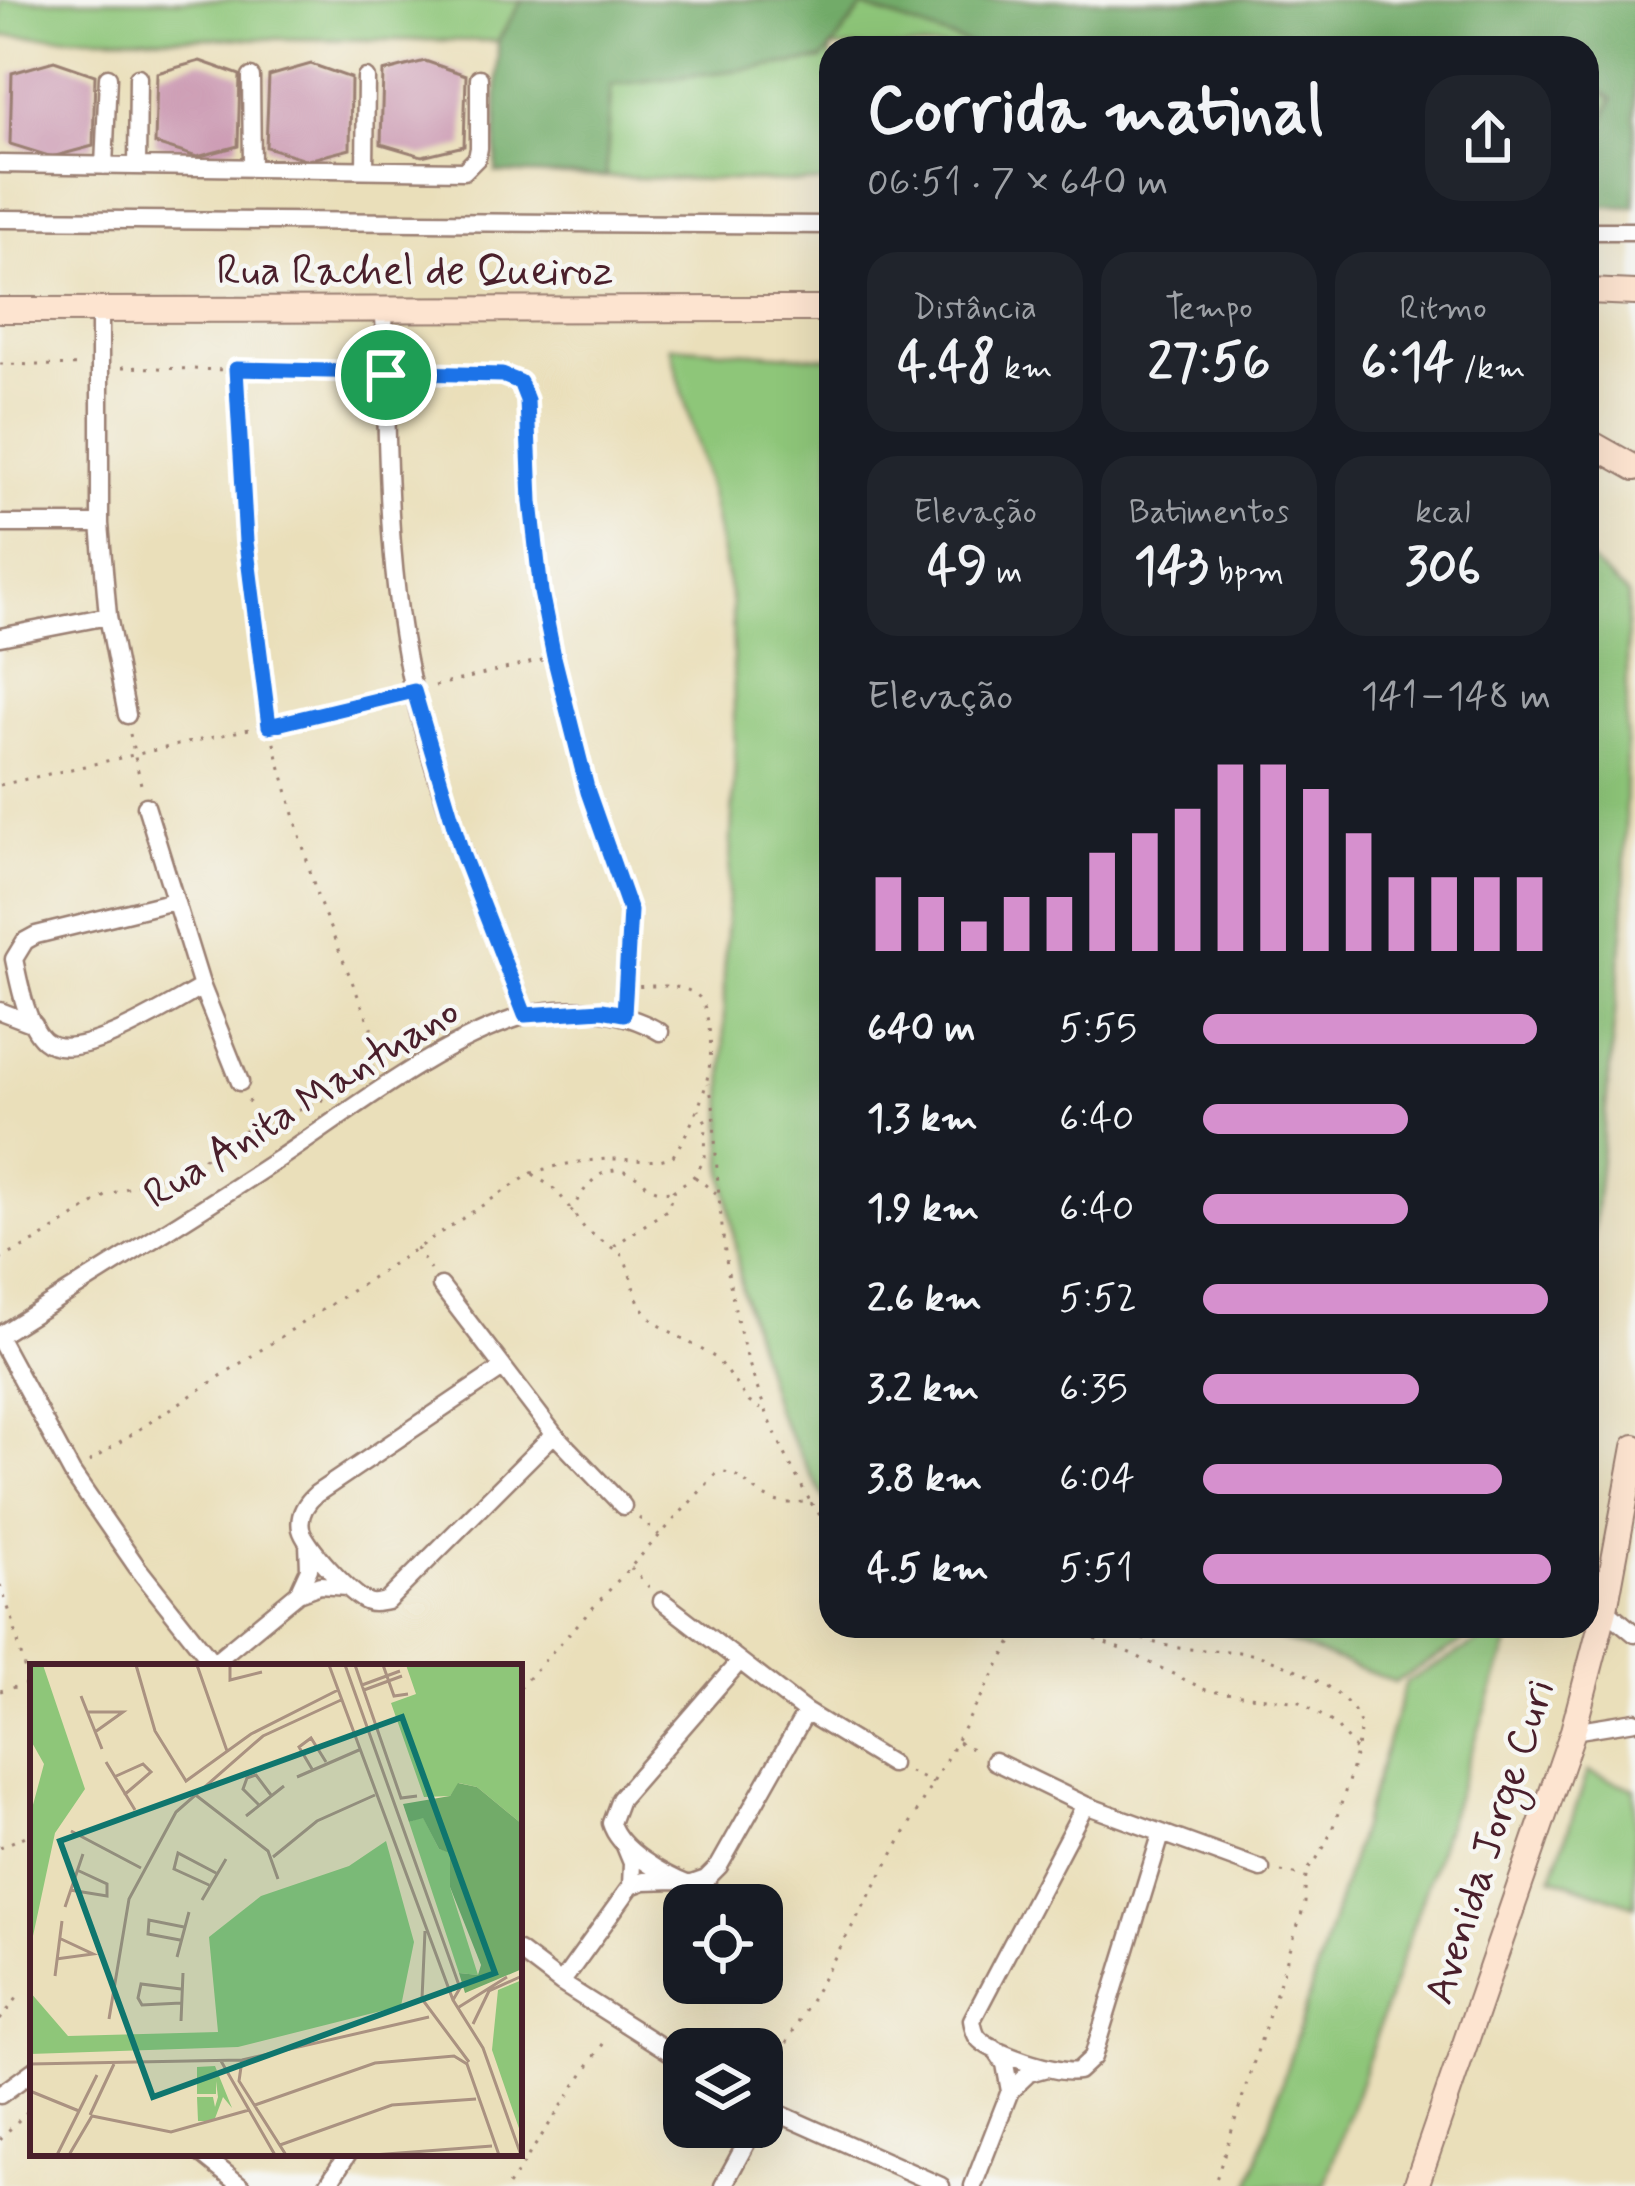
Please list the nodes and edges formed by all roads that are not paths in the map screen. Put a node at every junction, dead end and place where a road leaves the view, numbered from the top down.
1 (108, 77) dead end
2 (138, 77) dead end
3 (251, 77) dead end
4 (366, 78) dead end
5 (479, 78) dead end
6 (0, 164) edge
7 (104, 166) junction
8 (137, 166) junction
9 (252, 168) junction
10 (365, 170) junction
11 (0, 219) edge
12 (819, 225) edge
13 (1599, 231) edge
14 (1635, 231) edge
15 (1599, 291) edge
16 (1635, 292) edge
17 (819, 309) edge
18 (0, 310) edge
19 (100, 310) junction
20 (384, 311) junction
21 (1599, 448) edge
22 (1634, 468) edge
23 (0, 524) edge
24 (100, 524) junction
25 (108, 616) junction
26 (0, 637) edge
27 (127, 715) dead end
28 (146, 806) dead end
29 (174, 902) junction
30 (17, 975) junction
31 (202, 987) junction
32 (0, 1008) edge
33 (525, 1015) junction
34 (34, 1024) junction
35 (660, 1032) dead end
36 (240, 1082) dead end
37 (441, 1286) dead end
38 (0, 1338) edge
39 (501, 1369) junction
40 (554, 1434) junction
41 (1635, 1447) edge
42 (623, 1506) dead end
43 (308, 1543) junction
44 (347, 1587) junction
45 (298, 1593) junction
46 (662, 1601) dead end
47 (1605, 1609) junction
48 (1599, 1632) edge
49 (1635, 1634) edge
50 (1597, 1638) edge
51 (739, 1662) junction
52 (213, 1664) edge
53 (215, 1664) edge
54 (806, 1712) junction
55 (1635, 1721) edge
56 (1573, 1731) junction
57 (994, 1761) dead end
58 (891, 1764) dead end
59 (1084, 1805) junction
60 (1161, 1834) junction
61 (625, 1845) junction
62 (1261, 1869) dead end
63 (676, 1880) junction
64 (631, 1886) junction
65 (522, 1953) edge
66 (561, 1983) junction
67 (663, 2048) edge
68 (994, 2048) junction
69 (1047, 2068) junction
70 (30, 2073) edge
71 (1010, 2091) junction
72 (0, 2096) edge
73 (783, 2118) edge
74 (744, 2148) edge
75 (204, 2156) edge
76 (346, 2156) edge
77 (241, 2186) edge
78 (326, 2186) edge
79 (723, 2186) edge
80 (941, 2186) edge
81 (973, 2186) edge
82 (1416, 2186) edge

1 - 7 street
2 - 8 street
3 - 9 street
4 - 10 street
5 - 10 street
6 - 7 street
7 - 8 street
8 - 9 street
9 - 10 street
11 - 12 street
13 - 14 street
15 - 16 street
17 - 20 street, Rua Rachel de Queiroz
18 - 19 street, Rua Rachel de Queiroz
19 - 20 street, Rua Rachel de Queiroz
19 - 24 street
20 - 33 street
21 - 22 street
23 - 24 street
24 - 25 street
25 - 26 street
25 - 27 street
28 - 29 street
29 - 30 street
29 - 31 street
30 - 32 street
30 - 34 street
31 - 34 street
31 - 36 street
32 - 34 street
33 - 35 street, Rua Anita Mantuano
33 - 38 street, Rua Anita Mantuano
37 - 39 street
38 - 52 street
39 - 40 street
39 - 43 street
40 - 42 street
40 - 44 street
41 - 47 street, Avenida Jorge Curi
43 - 44 street
43 - 45 street
44 - 45 street
45 - 53 street
46 - 51 street
47 - 48 street, Avenida Jorge Curi
47 - 49 street
50 - 56 street, Avenida Jorge Curi
51 - 54 street
51 - 61 street
54 - 58 street
54 - 63 street
55 - 56 street
56 - 82 street, Avenida Jorge Curi
57 - 59 street
59 - 60 street
59 - 68 street
60 - 62 street
60 - 69 street
61 - 63 street
61 - 64 street
63 - 64 street
64 - 66 street
65 - 66 street
66 - 67 street
68 - 69 street
68 - 71 street
69 - 71 street
70 - 72 street
71 - 81 street
73 - 80 street
74 - 79 street
75 - 77 street
76 - 78 street

